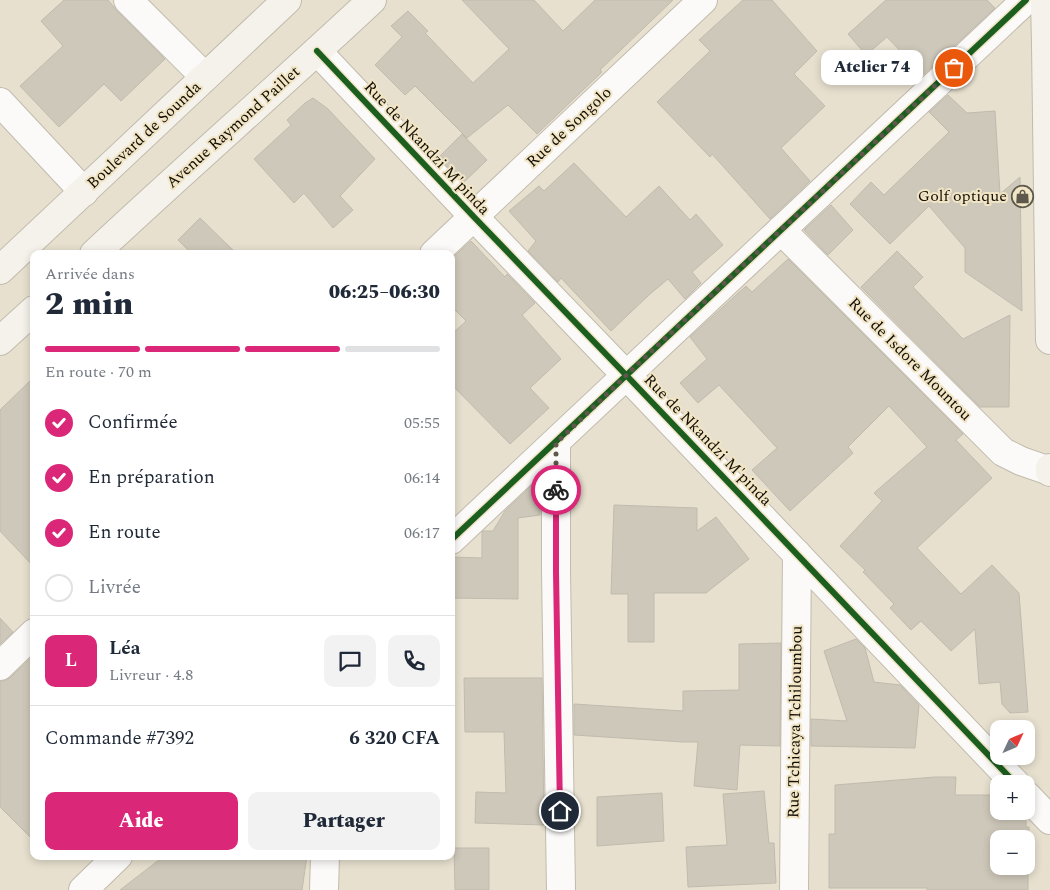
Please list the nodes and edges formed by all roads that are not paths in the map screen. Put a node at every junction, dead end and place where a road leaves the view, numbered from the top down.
1 (128, 0) edge
2 (287, 0) edge
3 (372, 0) edge
4 (703, 0) edge
5 (1026, 0) edge
6 (1045, 0) edge
7 (1048, 45) edge
8 (317, 51) junction
9 (205, 78) junction
10 (0, 102) edge
11 (84, 192) junction
12 (474, 217) junction
13 (781, 230) junction
14 (98, 250) edge
15 (438, 250) edge
16 (0, 270) edge
17 (30, 314) edge
18 (1050, 340) edge
19 (0, 341) edge
20 (626, 375) junction
21 (556, 443) junction
22 (1050, 470) edge
23 (455, 536) edge
24 (797, 554) junction
25 (30, 637) edge
26 (0, 666) edge
27 (1007, 775) edge
28 (1035, 804) edge
29 (1050, 820) edge
30 (114, 860) edge
31 (324, 860) edge
32 (83, 890) edge
33 (324, 890) edge
34 (562, 890) edge
35 (794, 890) edge

1 - 9 street
2 - 9 main road, Boulevard de Sounda
3 - 8 main road, Avenue Raymond Paillet
4 - 12 street, Rue de Songolo
5 - 13 street
6 - 7 main road
7 - 18 main road
8 - 12 street, Rue de Nkandzi M'pinda
8 - 14 main road, Avenue Raymond Paillet
9 - 11 main road, Boulevard de Sounda
10 - 11 street
11 - 16 main road, Boulevard de Sounda
12 - 15 street, Rue de Songolo
12 - 20 street, Rue de Nkandzi M'pinda
13 - 20 street
13 - 22 street, Rue de Isdore Mountou
17 - 19 main road
20 - 21 street
20 - 24 street, Rue de Nkandzi M'pinda
21 - 23 street
21 - 34 street
24 - 27 street, Rue de Nkandzi M'pinda
24 - 35 street, Rue Tchicaya Tchiloumbou
25 - 26 street
28 - 29 street
30 - 32 street
31 - 33 street

